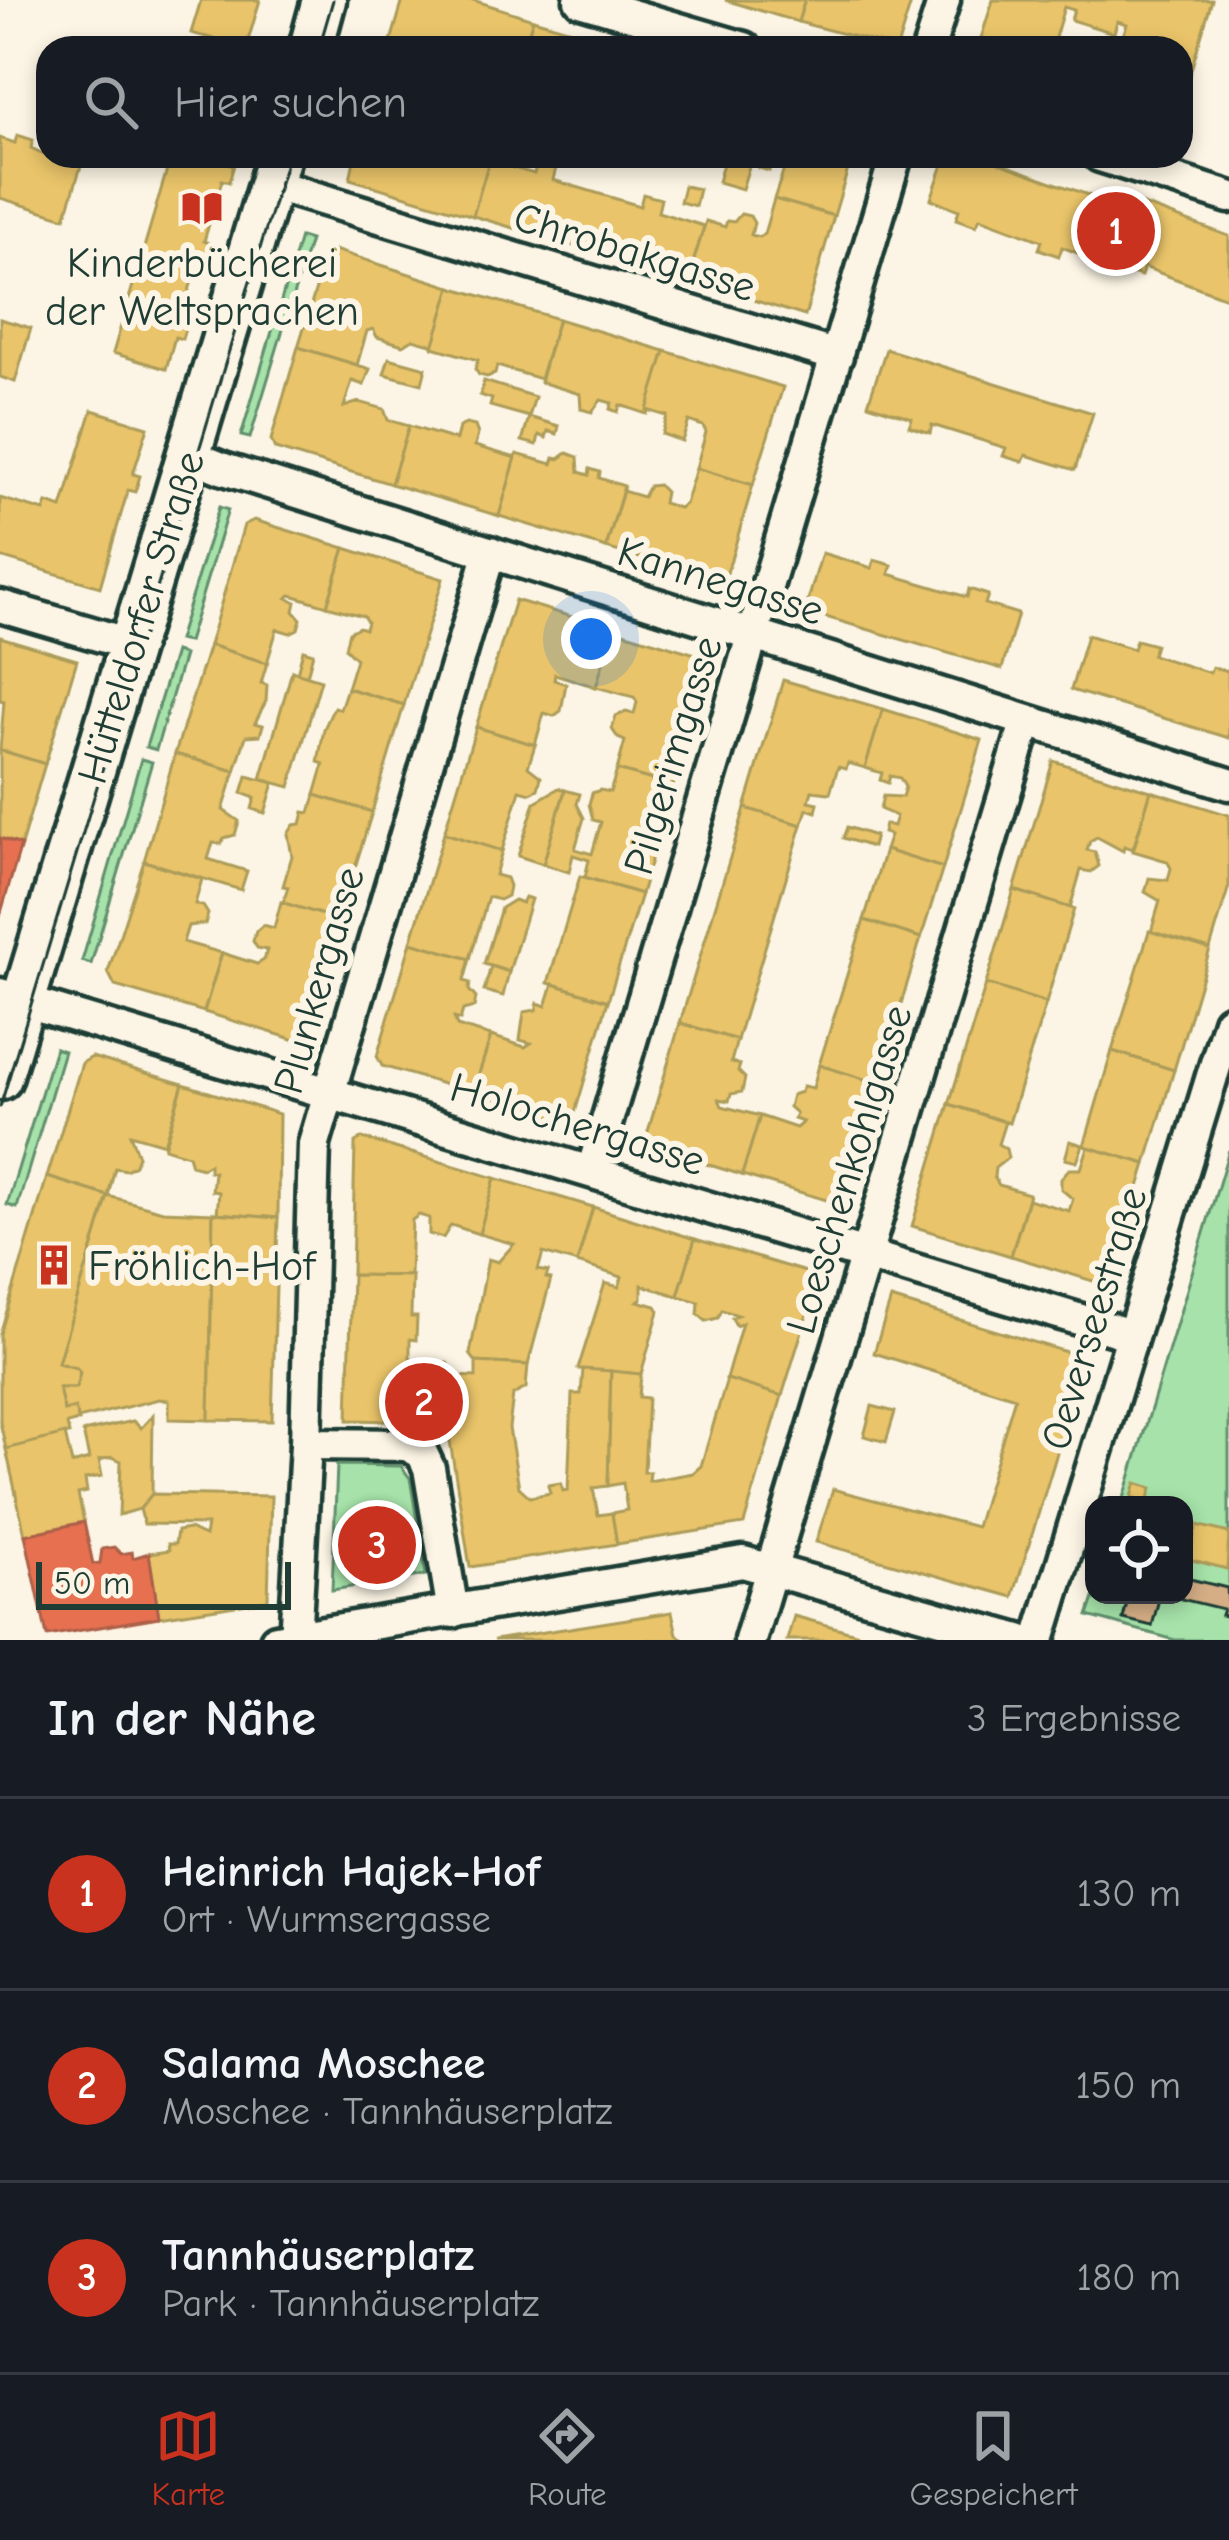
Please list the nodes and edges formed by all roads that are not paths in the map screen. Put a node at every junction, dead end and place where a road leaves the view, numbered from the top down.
1 (324, 0) edge
2 (580, 0) edge
3 (944, 0) edge
4 (664, 12) edge
5 (314, 36) edge
6 (717, 36) edge
7 (933, 36) edge
8 (892, 168) edge
9 (1138, 168) edge
10 (275, 170) edge
11 (1229, 197) edge
12 (837, 356) junction
13 (189, 454) junction
14 (490, 552) junction
15 (0, 606) edge
16 (752, 633) junction
17 (132, 646) junction
18 (1026, 723) junction
19 (1229, 784) edge
20 (11, 998) edge
21 (1229, 1021) edge
22 (0, 1078) edge
23 (328, 1090) junction
24 (592, 1171) junction
25 (867, 1253) junction
26 (1131, 1335) junction
27 (305, 1444) junction
28 (771, 1570) junction
29 (453, 1612) junction
30 (288, 1639) edge
31 (750, 1640) edge
32 (1019, 1640) edge
33 (1039, 1640) edge

1 - 5 main road
2 - 4 street
3 - 7 street
4 - 6 street
8 - 12 street, Pilgerimgasse
9 - 11 street
10 - 12 street, Chrobakgasse
10 - 13 main road, Hütteldorfer Straße
12 - 16 street, Pilgerimgasse
13 - 14 street, Kannegasse
13 - 17 main road, Hütteldorfer Straße
14 - 16 street, Kannegasse
14 - 23 street, Plunkergasse
15 - 17 street
16 - 18 street, Kannegasse
16 - 24 street, Pilgerimgasse
17 - 20 main road, Hütteldorfer Straße
18 - 19 street, Kannegasse
18 - 25 street, Loeschenkohlgasse
20 - 22 main road, Hütteldorfer Straße
20 - 23 street, Holochergasse
21 - 26 street, Oeverseestraße
23 - 24 street, Holochergasse
23 - 27 street, Plunkergasse
24 - 25 street, Holochergasse
25 - 26 street, Holochergasse
25 - 28 street, Loeschenkohlgasse
26 - 33 street, Oeverseestraße
27 - 29 street
27 - 30 street, Plunkergasse
28 - 29 street
28 - 31 street, Loeschenkohlgasse
28 - 32 street
29 - 30 street

